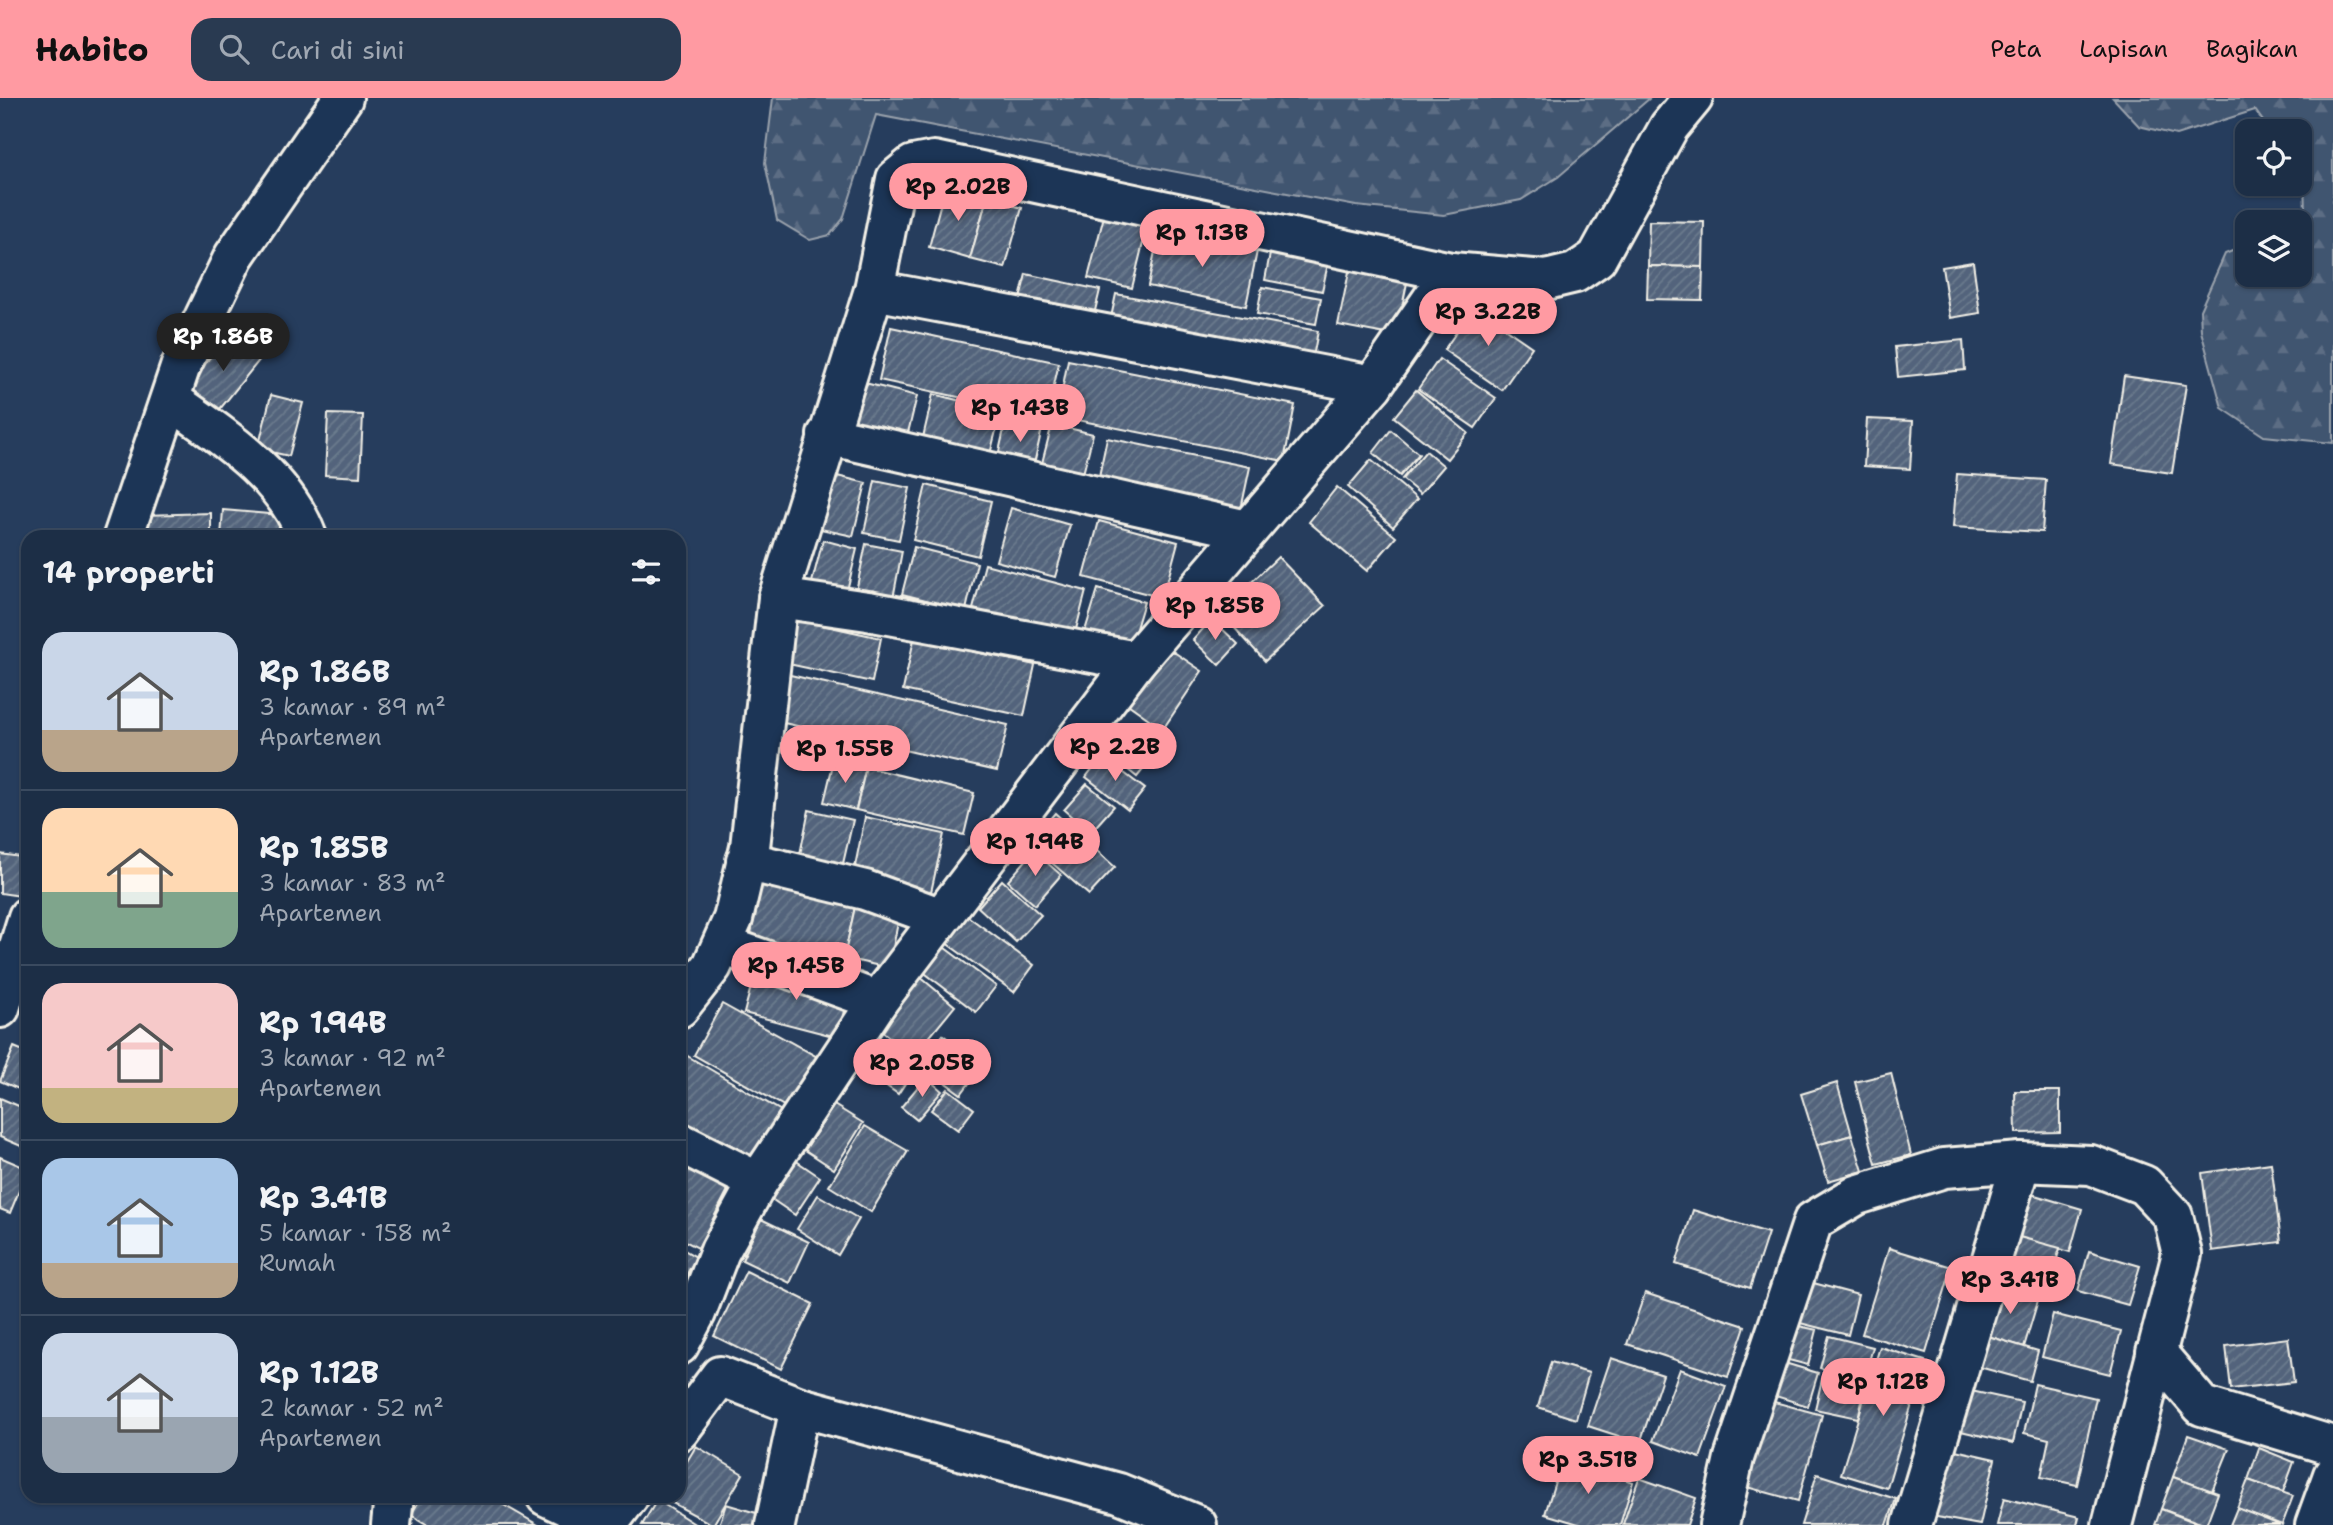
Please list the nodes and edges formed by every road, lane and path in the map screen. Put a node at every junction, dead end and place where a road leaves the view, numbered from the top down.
1 (343, 98) edge
2 (1693, 98) edge
3 (1451, 272) junction
4 (874, 290) junction
5 (1373, 385) junction
6 (171, 400) junction
7 (827, 435) junction
8 (125, 530) edge
9 (304, 530) edge
10 (1247, 530) junction
11 (779, 598) junction
12 (1136, 661) junction
13 (746, 861) junction
14 (939, 917) junction
15 (21, 940) edge
16 (723, 945) junction
17 (686, 998) edge
18 (878, 1001) junction
19 (0, 1009) edge
20 (686, 1146) edge
21 (2021, 1162) junction
22 (758, 1182) junction
23 (686, 1332) edge
24 (2156, 1352) junction
25 (686, 1357) edge
26 (720, 1376) junction
27 (800, 1407) junction
28 (686, 1422) edge
29 (2333, 1446) edge
30 (2333, 1475) edge
31 (1119, 1493) junction
32 (393, 1503) edge
33 (561, 1503) edge
34 (624, 1503) edge
35 (391, 1525) edge
36 (607, 1525) edge
37 (775, 1525) edge
38 (1144, 1525) edge
39 (1197, 1525) edge
40 (1719, 1525) edge
41 (1912, 1525) edge
42 (2112, 1525) edge
43 (2315, 1525) edge

1 - 6 street
2 - 3 street
3 - 4 street
3 - 5 street
4 - 5 street
4 - 7 street
5 - 10 street
6 - 8 street
6 - 9 street
7 - 10 street
7 - 11 street
10 - 12 street
11 - 12 street
11 - 13 street
12 - 14 street
13 - 14 street
13 - 16 street
14 - 18 street
15 - 19 street
16 - 17 street
16 - 18 street
18 - 22 street
20 - 22 street
21 - 24 street
21 - 40 street
21 - 41 street
22 - 23 street
24 - 29 street
24 - 42 street
25 - 26 street
26 - 27 street
26 - 28 street
27 - 31 street
27 - 37 street
30 - 43 street
31 - 38 street
31 - 39 street
32 - 35 street
33 - 36 street
34 - 36 street

